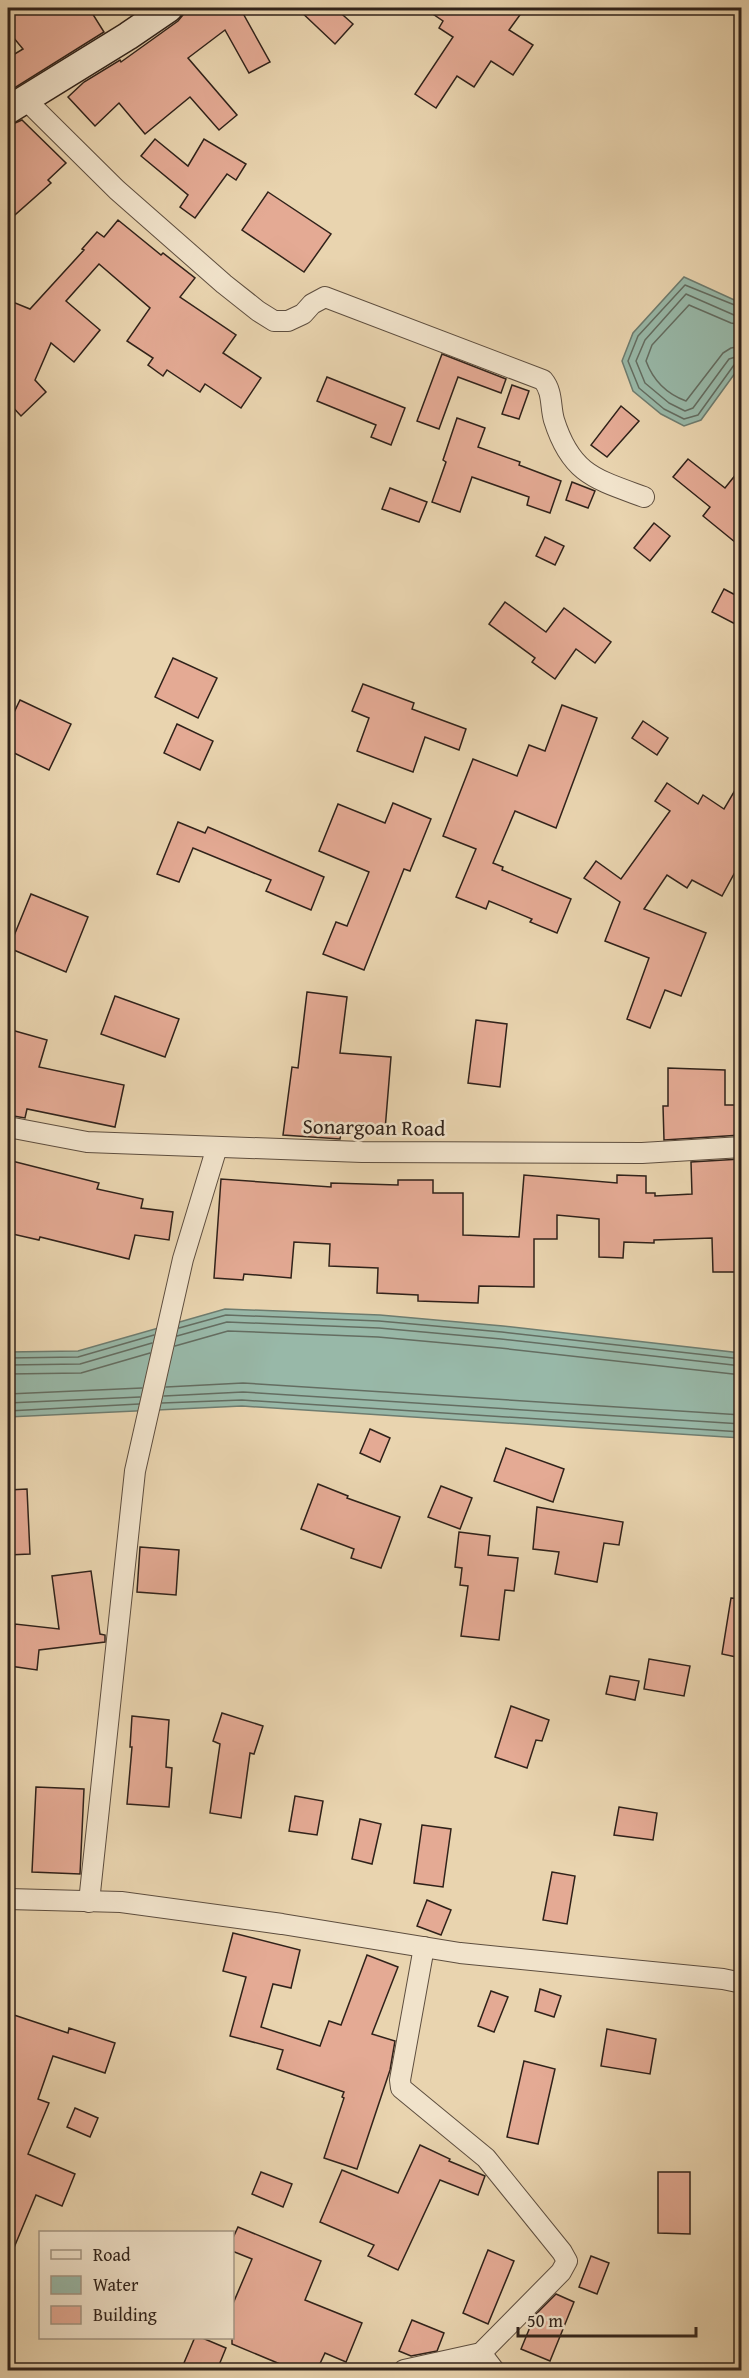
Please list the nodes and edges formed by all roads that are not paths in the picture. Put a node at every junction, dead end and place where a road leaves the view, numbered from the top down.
1 (169, 8) edge
2 (16, 104) edge
3 (644, 497) dead end
4 (8, 1127) edge
5 (217, 1147) junction
6 (741, 1147) edge
7 (8, 1899) edge
8 (89, 1902) junction
9 (424, 1947) junction
10 (741, 1983) edge
11 (481, 2353) junction
12 (404, 2370) edge
13 (494, 2370) edge

1 - 2 main road
2 - 3 street
4 - 5 street, Sonargoan Road
5 - 6 street, Sonargoan Road
5 - 8 street
7 - 8 street
8 - 9 street
9 - 10 street
9 - 11 street
11 - 12 street
11 - 13 street

